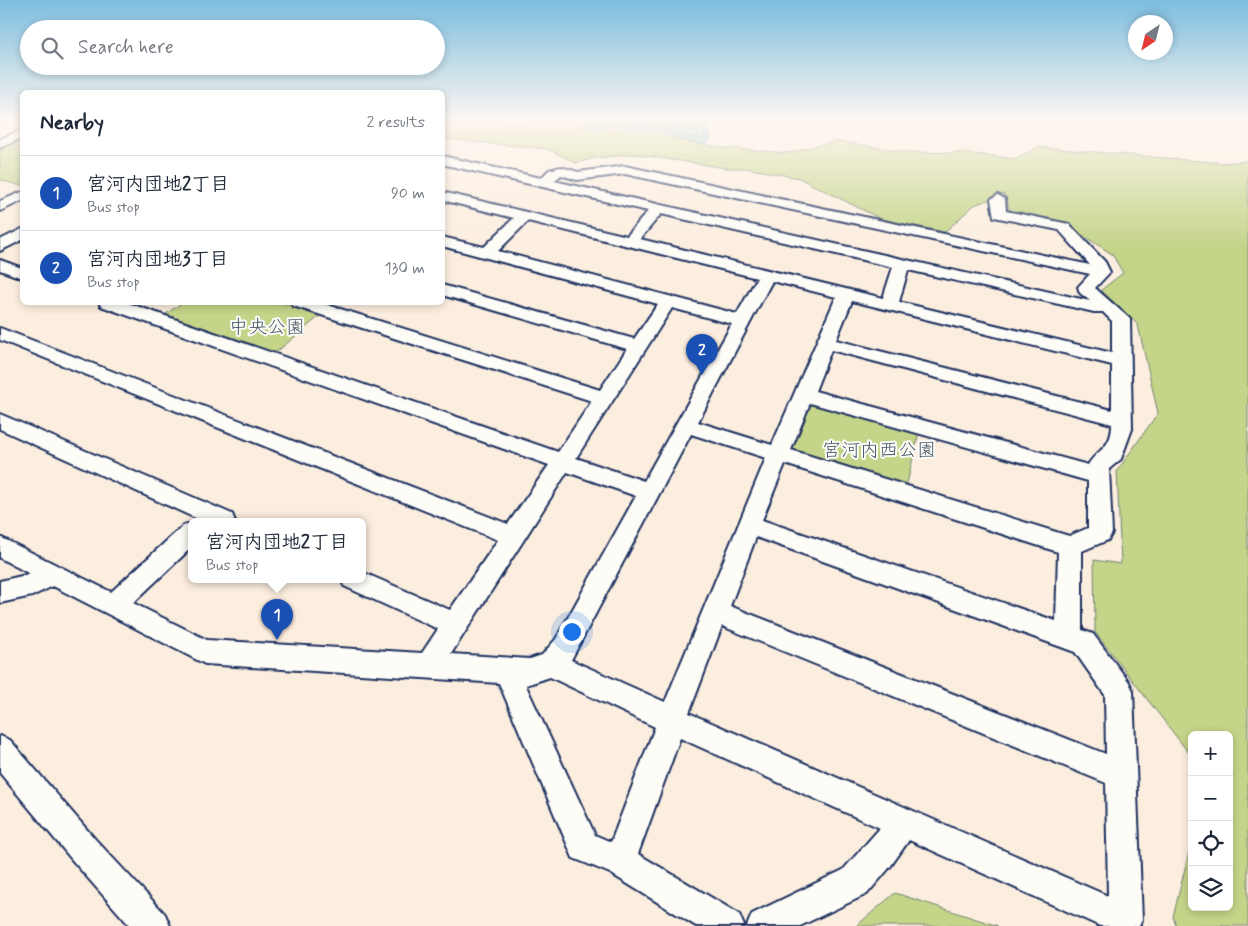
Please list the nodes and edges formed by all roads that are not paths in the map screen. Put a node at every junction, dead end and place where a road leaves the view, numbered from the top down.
1 (445, 164) edge
2 (543, 184) junction
3 (20, 197) edge
4 (445, 197) edge
5 (998, 199) dead end
6 (0, 207) edge
7 (805, 209) junction
8 (656, 210) junction
9 (525, 216) junction
10 (20, 235) edge
11 (789, 238) junction
12 (445, 242) edge
13 (630, 242) junction
14 (0, 246) edge
15 (487, 253) junction
16 (902, 264) junction
17 (0, 265) edge
18 (20, 272) edge
19 (1102, 272) junction
20 (766, 275) junction
21 (445, 291) edge
22 (846, 294) junction
23 (668, 301) junction
24 (116, 305) edge
25 (309, 305) edge
26 (889, 305) junction
27 (1106, 308) junction
28 (742, 321) junction
29 (0, 334) edge
30 (826, 343) junction
31 (638, 346) junction
32 (1120, 361) junction
33 (805, 395) junction
34 (604, 398) junction
35 (1122, 420) junction
36 (0, 422) edge
37 (686, 425) junction
38 (780, 455) junction
39 (562, 462) junction
40 (1098, 476) junction
41 (649, 492) junction
42 (211, 518) edge
43 (749, 525) junction
44 (188, 536) edge
45 (513, 536) junction
46 (1070, 546) junction
47 (0, 547) edge
48 (52, 574) junction
49 (362, 583) edge
50 (0, 592) edge
51 (114, 606) junction
52 (715, 612) junction
53 (455, 624) junction
54 (1069, 637) junction
55 (550, 664) junction
56 (428, 666) junction
57 (509, 671) junction
58 (672, 720) junction
59 (0, 750) edge
60 (1122, 775) junction
61 (903, 822) junction
62 (620, 861) junction
63 (153, 926) edge
64 (727, 926) edge
65 (764, 926) edge

1 - 2 street
2 - 7 street
2 - 8 street
3 - 6 street
4 - 9 street
5 - 19 street
7 - 11 street
7 - 19 street
8 - 11 street
8 - 13 street
9 - 13 street
9 - 15 street
10 - 14 street
11 - 16 street
12 - 15 street
13 - 20 street
15 - 23 street
16 - 26 street
16 - 27 street
17 - 18 street
19 - 27 street
20 - 22 street
20 - 28 street
21 - 31 street
22 - 26 street
22 - 30 street
23 - 28 street
23 - 31 street
24 - 39 street
25 - 34 street
26 - 32 street
27 - 32 street
28 - 37 street
29 - 45 street
30 - 33 street
30 - 35 street
31 - 34 street
32 - 35 street
33 - 38 street
33 - 40 street
34 - 39 street
35 - 40 street
36 - 42 street
37 - 38 street
37 - 41 street
38 - 43 street
38 - 46 street
39 - 41 street
39 - 45 street
40 - 46 street
41 - 55 street
43 - 52 street
43 - 54 street
44 - 51 street
45 - 53 street
46 - 54 street
47 - 48 street
48 - 50 street
48 - 51 street
49 - 53 street
51 - 56 street
52 - 58 street
52 - 60 street
53 - 56 street
54 - 60 street
55 - 57 street
55 - 58 street
56 - 57 street
57 - 62 street
58 - 61 street
58 - 62 street
59 - 63 street
60 - 61 street
61 - 65 street
62 - 64 street

